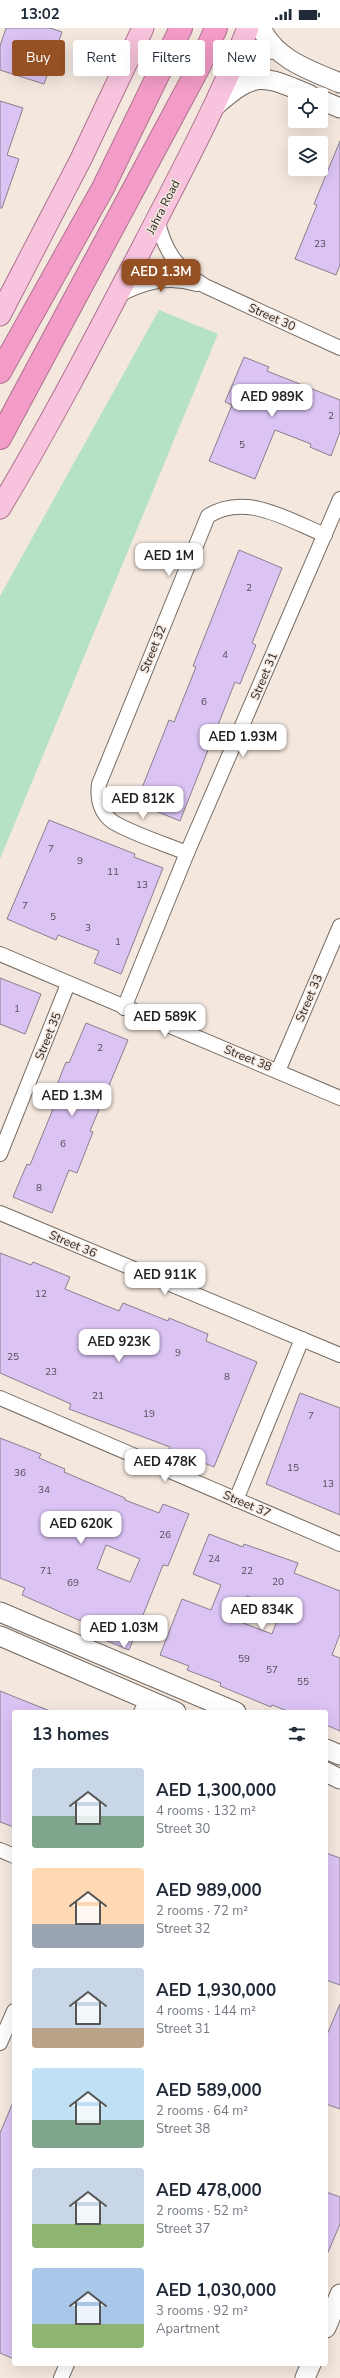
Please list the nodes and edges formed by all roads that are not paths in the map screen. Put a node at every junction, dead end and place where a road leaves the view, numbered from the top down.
1 (143, 28) edge
2 (181, 28) edge
3 (216, 28) edge
4 (248, 28) edge
5 (261, 28) edge
6 (274, 48) junction
7 (265, 79) junction
8 (340, 83) edge
9 (290, 88) edge
10 (328, 103) edge
11 (214, 107) junction
12 (340, 108) edge
13 (158, 218) junction
14 (205, 286) junction
15 (116, 297) junction
16 (7, 299) edge
17 (0, 315) edge
18 (340, 348) edge
19 (0, 372) edge
20 (0, 438) edge
21 (340, 499) edge
22 (0, 508) edge
23 (325, 535) junction
24 (188, 853) junction
25 (340, 926) edge
26 (0, 954) edge
27 (68, 984) junction
28 (124, 1008) junction
29 (278, 1070) junction
30 (340, 1098) edge
31 (0, 1154) edge
32 (0, 1213) edge
33 (302, 1339) junction
34 (340, 1355) edge
35 (0, 1398) edge
36 (236, 1500) junction
37 (340, 1544) edge
38 (0, 1612) edge
39 (0, 1636) edge
40 (144, 1706) edge
41 (165, 1710) edge
42 (231, 1710) edge
43 (328, 1750) edge
44 (340, 1755) edge
45 (328, 1773) edge
46 (340, 1779) edge
47 (0, 1850) edge
48 (12, 1855) edge
49 (11, 2025) edge
50 (0, 2043) edge
51 (340, 2294) edge
52 (333, 2316) edge
53 (66, 2366) edge
54 (61, 2378) edge

1 - 16 main road
2 - 19 highway
3 - 20 highway
4 - 11 main road, Jahra Road
5 - 6 main road
6 - 7 main road
6 - 8 main road
7 - 9 main road
7 - 11 main road
10 - 12 main road
11 - 13 main road, Jahra Road
13 - 14 street, Street 30
13 - 15 main road, Jahra Road
14 - 15 street, Street 30
14 - 18 street, Street 30
15 - 22 main road, Jahra Road
16 - 17 main road
21 - 23 street, Street 31
23 - 24 street, Street 31
23 - 24 street, Street 32
24 - 28 street, Street 31
25 - 29 street, Street 33
26 - 27 street, Street 38
27 - 28 street, Street 38
27 - 31 street, Street 35
28 - 29 street, Street 38
29 - 30 street, Street 38
32 - 33 street, Street 36
33 - 34 street, Street 36
33 - 36 street
35 - 36 street, Street 37
36 - 37 street, Street 37
38 - 42 main road
39 - 40 main road
40 - 41 main road
43 - 44 main road
45 - 46 main road
47 - 48 street
49 - 50 street
51 - 52 main road
53 - 54 street

